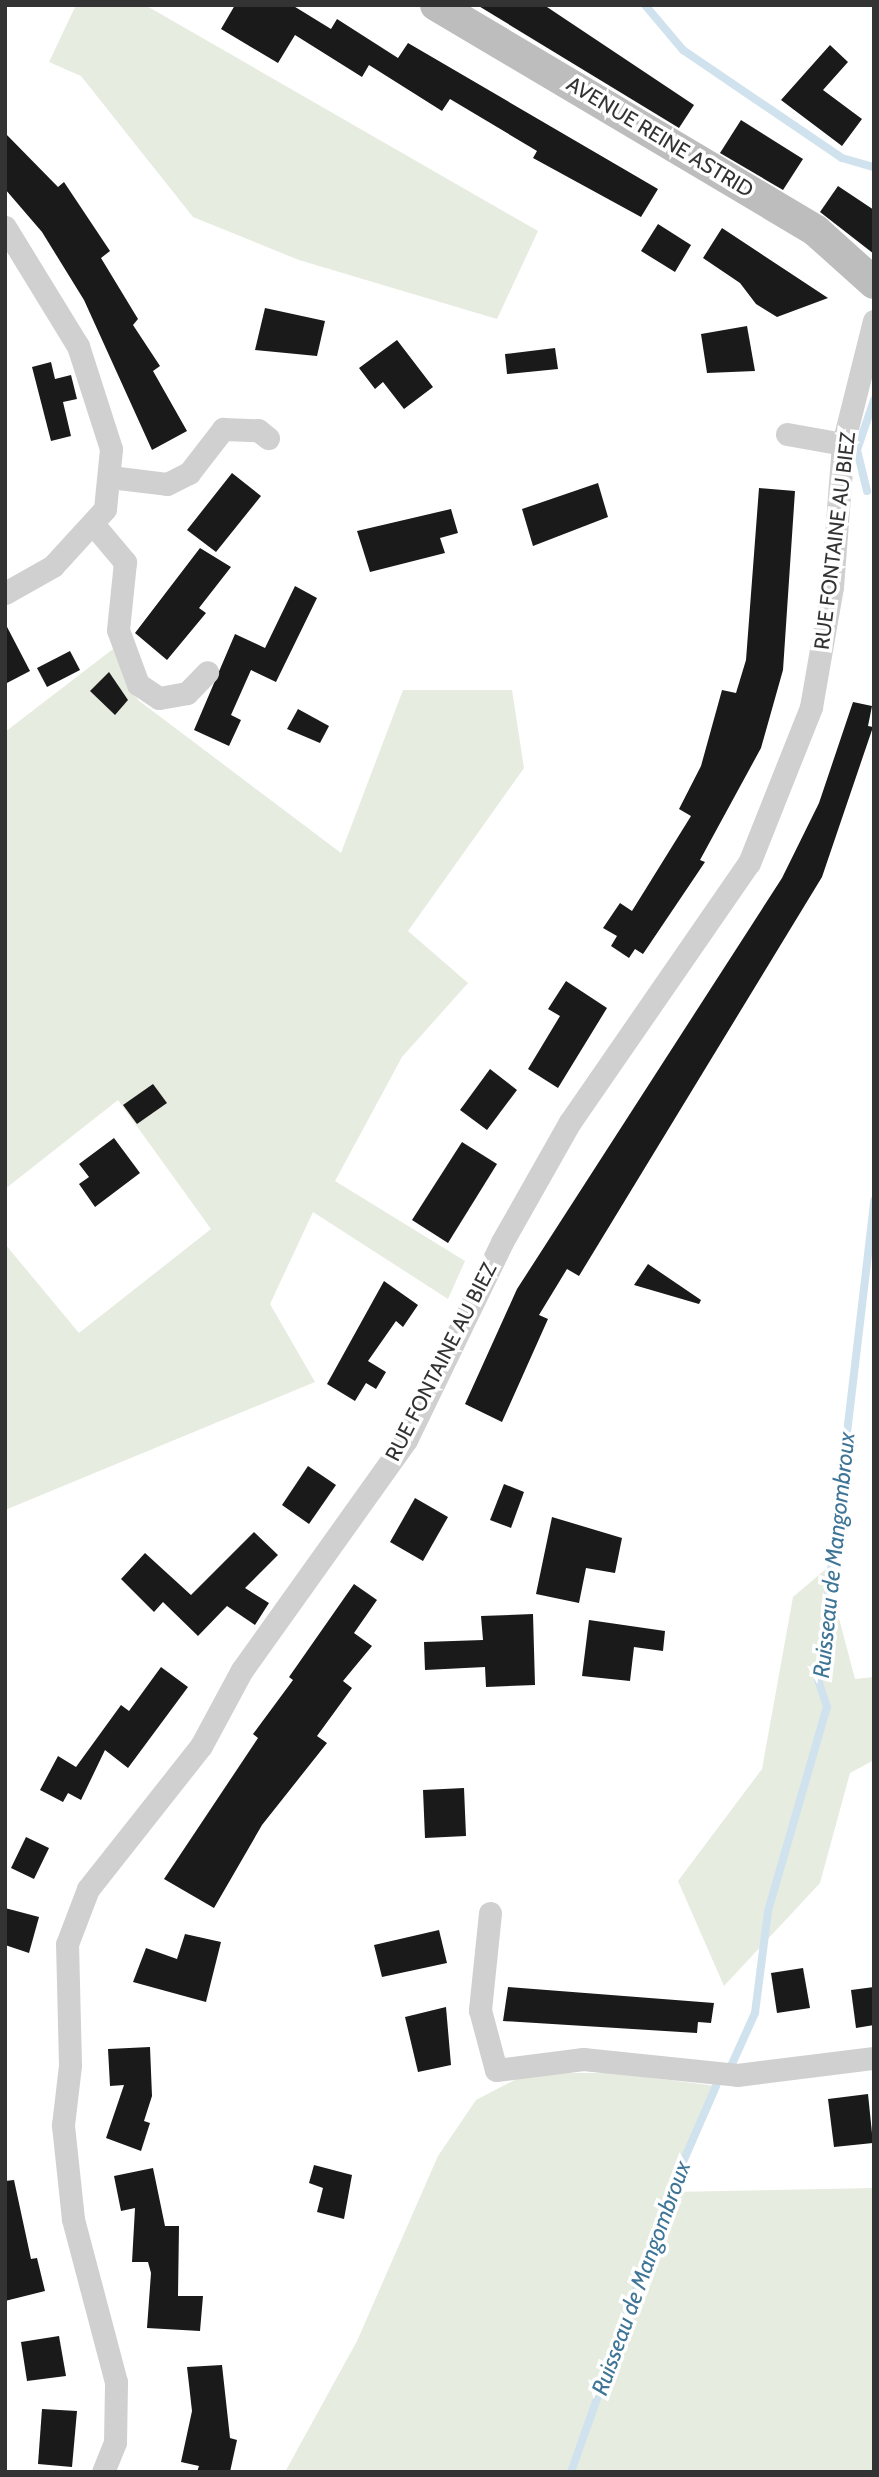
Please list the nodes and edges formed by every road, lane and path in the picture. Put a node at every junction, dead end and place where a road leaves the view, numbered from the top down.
1 (436, 5) edge
2 (5, 227) edge
3 (874, 283) edge
4 (874, 321) edge
5 (787, 433) dead end
6 (268, 438) dead end
7 (844, 444) junction
8 (110, 477) junction
9 (93, 524) junction
10 (5, 593) edge
11 (207, 671) dead end
12 (490, 1913) dead end
13 (874, 2058) edge
14 (103, 2472) edge

1 - 3 main road, AVENUE REINE ASTRID
2 - 8 street
4 - 7 street, RUE FONTAINE AU BIEZ
5 - 7 street
6 - 8 street
7 - 14 street, RUE FONTAINE AU BIEZ
8 - 9 street
9 - 10 street
9 - 11 street
12 - 13 street

